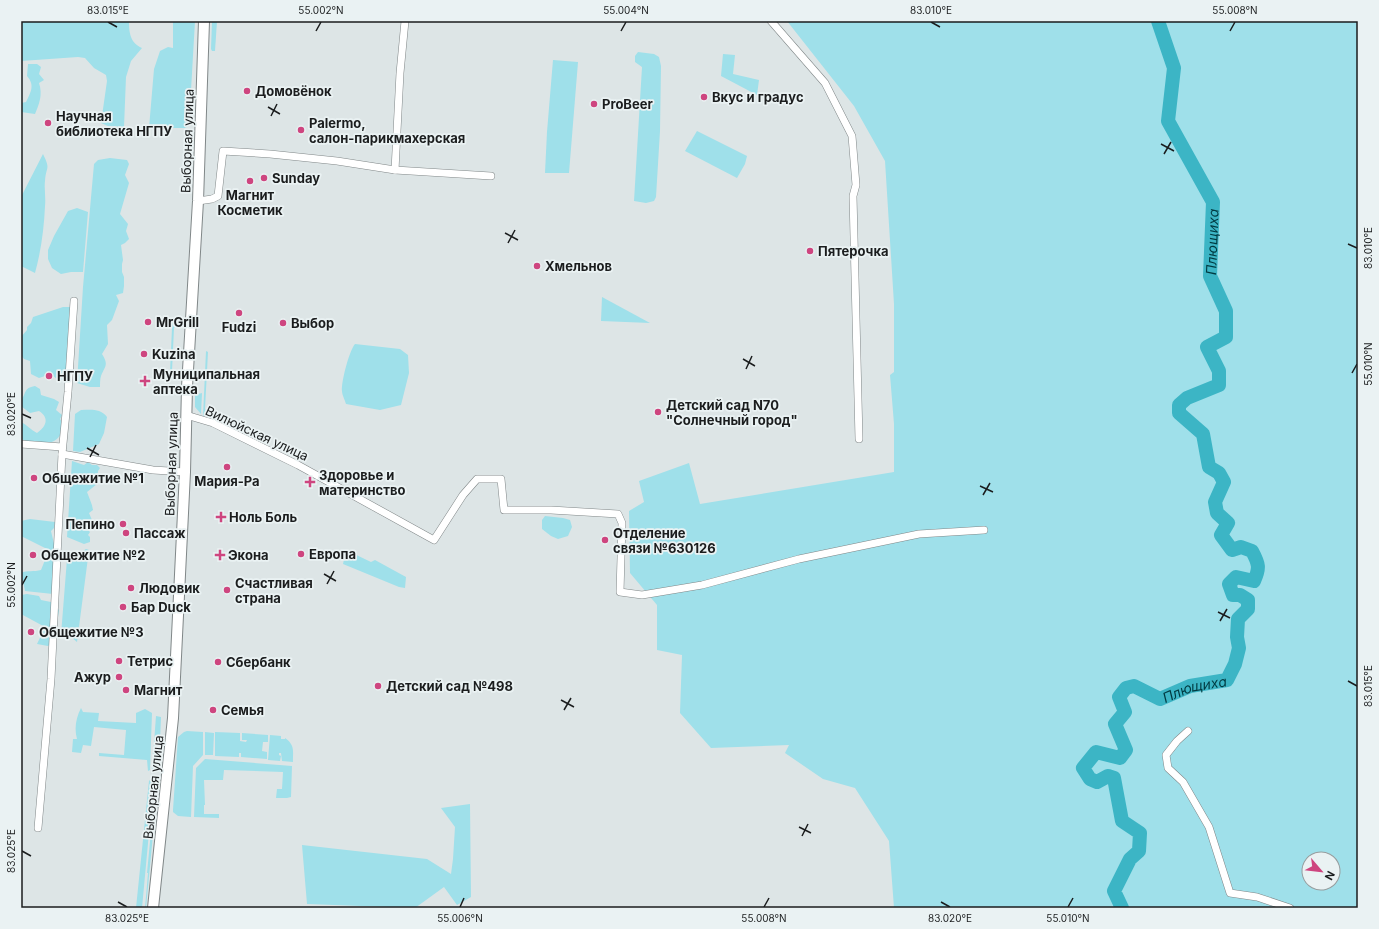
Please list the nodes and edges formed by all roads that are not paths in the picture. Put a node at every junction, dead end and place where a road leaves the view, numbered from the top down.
1 (204, 21) edge
2 (404, 21) edge
3 (771, 21) edge
4 (395, 170) junction
5 (491, 176) dead end
6 (198, 201) junction
7 (74, 301) dead end
8 (186, 415) junction
9 (858, 439) dead end
10 (21, 444) edge
11 (62, 451) junction
12 (185, 472) junction
13 (984, 530) dead end
14 (1188, 730) dead end
15 (38, 828) dead end
16 (153, 908) edge
17 (1290, 908) edge

1 - 6 main road, Выборная улица
2 - 4 street
3 - 9 street
4 - 5 street
4 - 6 street
6 - 8 main road, Выборная улица
7 - 11 street
8 - 12 main road, Выборная улица
8 - 13 street, Вилюйская улица
10 - 11 street
11 - 12 street
11 - 15 street
12 - 16 main road, Выборная улица
14 - 17 street

